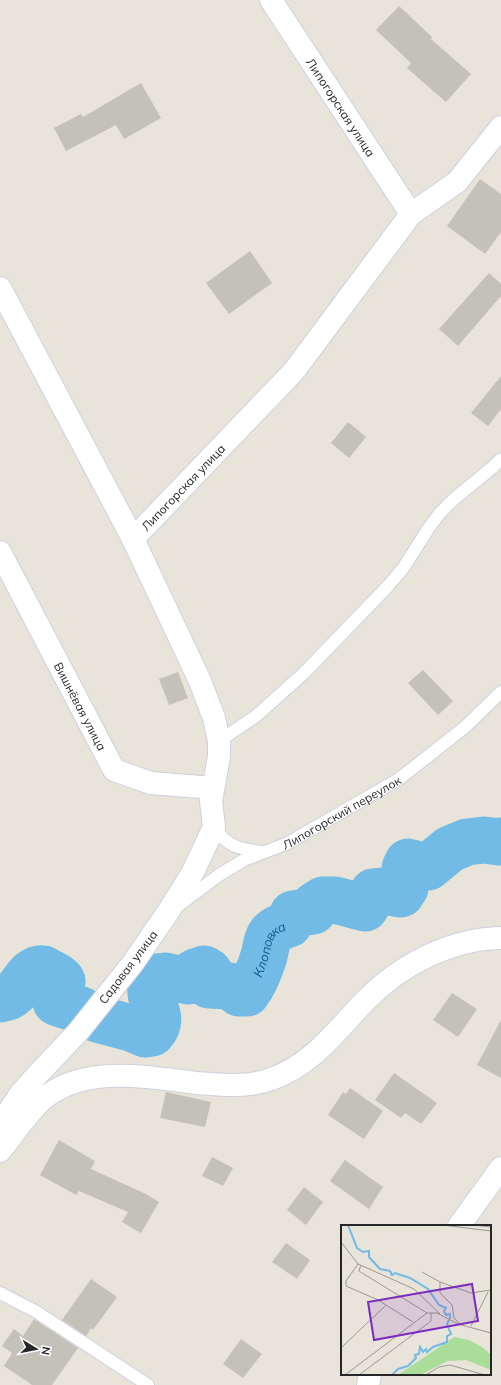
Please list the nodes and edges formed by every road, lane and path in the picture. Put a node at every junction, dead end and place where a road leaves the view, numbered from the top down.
1 (271, 0) edge
2 (501, 127) edge
3 (411, 214) junction
4 (0, 288) edge
5 (501, 459) edge
6 (133, 539) junction
7 (0, 552) edge
8 (501, 692) edge
9 (219, 741) junction
10 (213, 788) junction
11 (214, 827) junction
12 (265, 853) junction
13 (168, 912) junction
14 (501, 938) edge
15 (0, 1126) edge
16 (0, 1151) edge
17 (501, 1168) edge
18 (460, 1225) edge
19 (0, 1293) edge
20 (370, 1375) edge
21 (148, 1385) edge
22 (368, 1385) edge

1 - 3 street, Липогорская улица
2 - 3 street, Липогорская улица
3 - 6 street, Липогорская улица
4 - 6 street, Липогорская улица
5 - 9 lane
6 - 9 street
7 - 10 street, Вишнёвая улица
8 - 12 lane, Липогорский переулок
9 - 10 street
10 - 11 street
11 - 12 lane
11 - 13 street, Садовая улица
12 - 13 lane, Липогорский переулок
13 - 15 street, Садовая улица
14 - 16 street
17 - 18 street
19 - 21 lane
20 - 22 street

